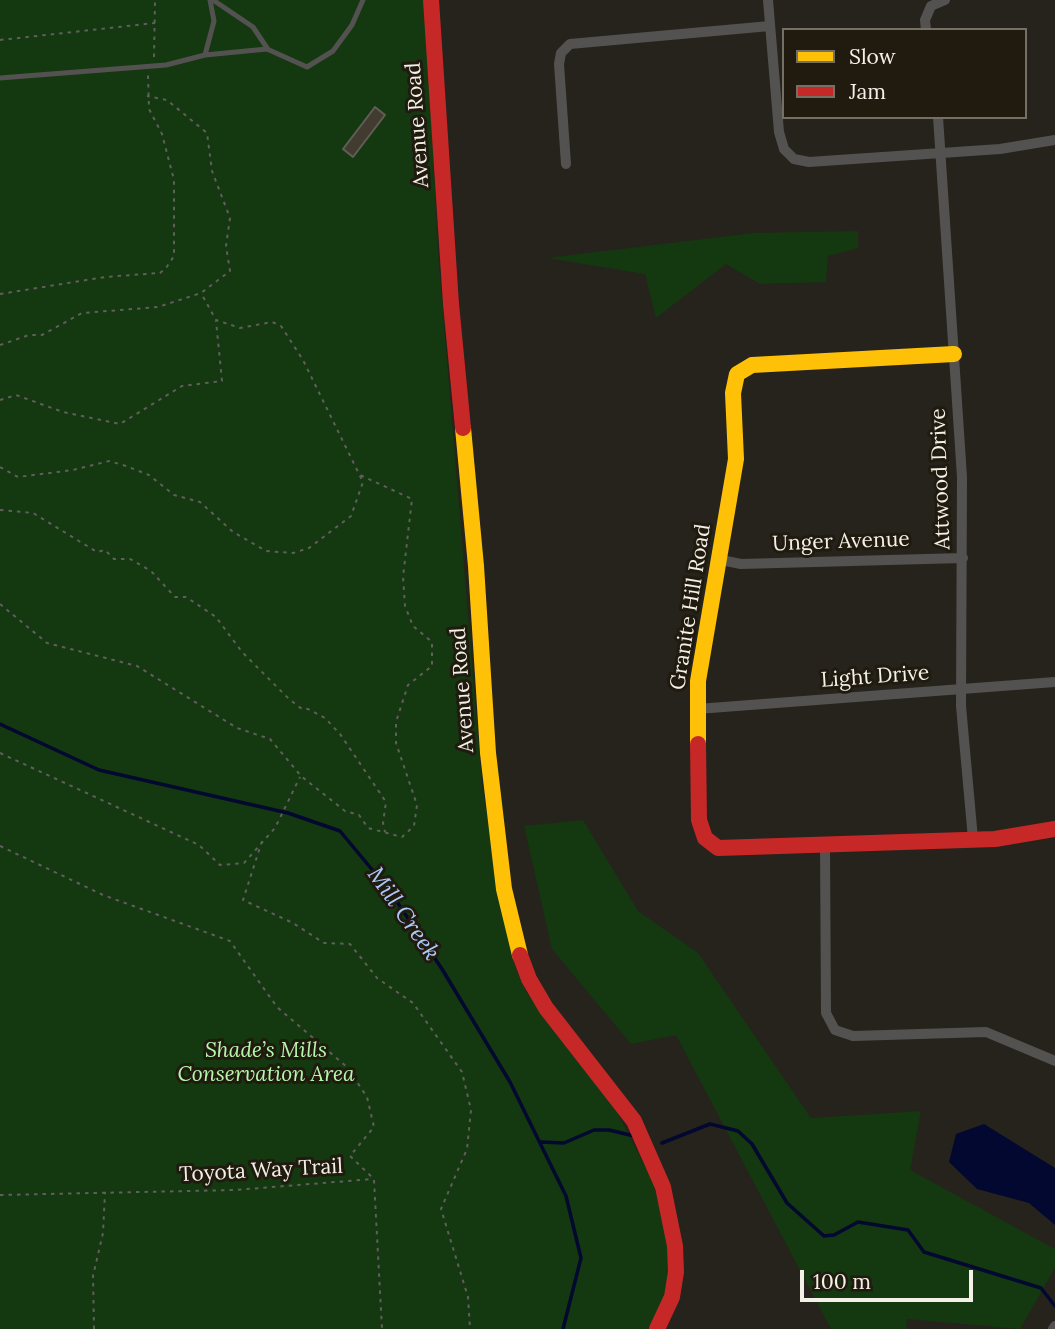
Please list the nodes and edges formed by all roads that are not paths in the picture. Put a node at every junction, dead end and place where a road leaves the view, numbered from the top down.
1 (211, 0) edge
2 (363, 0) edge
3 (431, 0) edge
4 (768, 0) edge
5 (945, 0) edge
6 (770, 26) junction
7 (926, 28) edge
8 (267, 48) junction
9 (205, 55) junction
10 (0, 78) edge
11 (938, 119) edge
12 (1055, 140) edge
13 (941, 153) junction
14 (566, 164) dead end
15 (954, 354) junction
16 (963, 558) junction
17 (721, 560) junction
18 (1055, 682) edge
19 (963, 689) junction
20 (697, 709) junction
21 (1055, 829) edge
22 (973, 839) junction
23 (825, 846) junction
24 (1055, 1061) edge
25 (657, 1329) edge

1 - 8 lane
1 - 9 lane
2 - 8 lane
3 - 25 street, Avenue Road
4 - 6 street
5 - 7 street
6 - 13 street
6 - 14 street
8 - 9 lane
9 - 10 lane
11 - 13 street, Attwood Drive
12 - 13 street
13 - 15 street, Attwood Drive
15 - 16 street, Attwood Drive
15 - 17 street, Granite Hill Road
16 - 17 street, Unger Avenue
16 - 19 street, Attwood Drive
17 - 20 street, Granite Hill Road
18 - 19 street, Light Drive
19 - 20 street, Light Drive
19 - 22 street, Attwood Drive
20 - 23 street, Granite Hill Road
21 - 22 street, Granite Hill Road
22 - 23 street, Granite Hill Road
23 - 24 street

